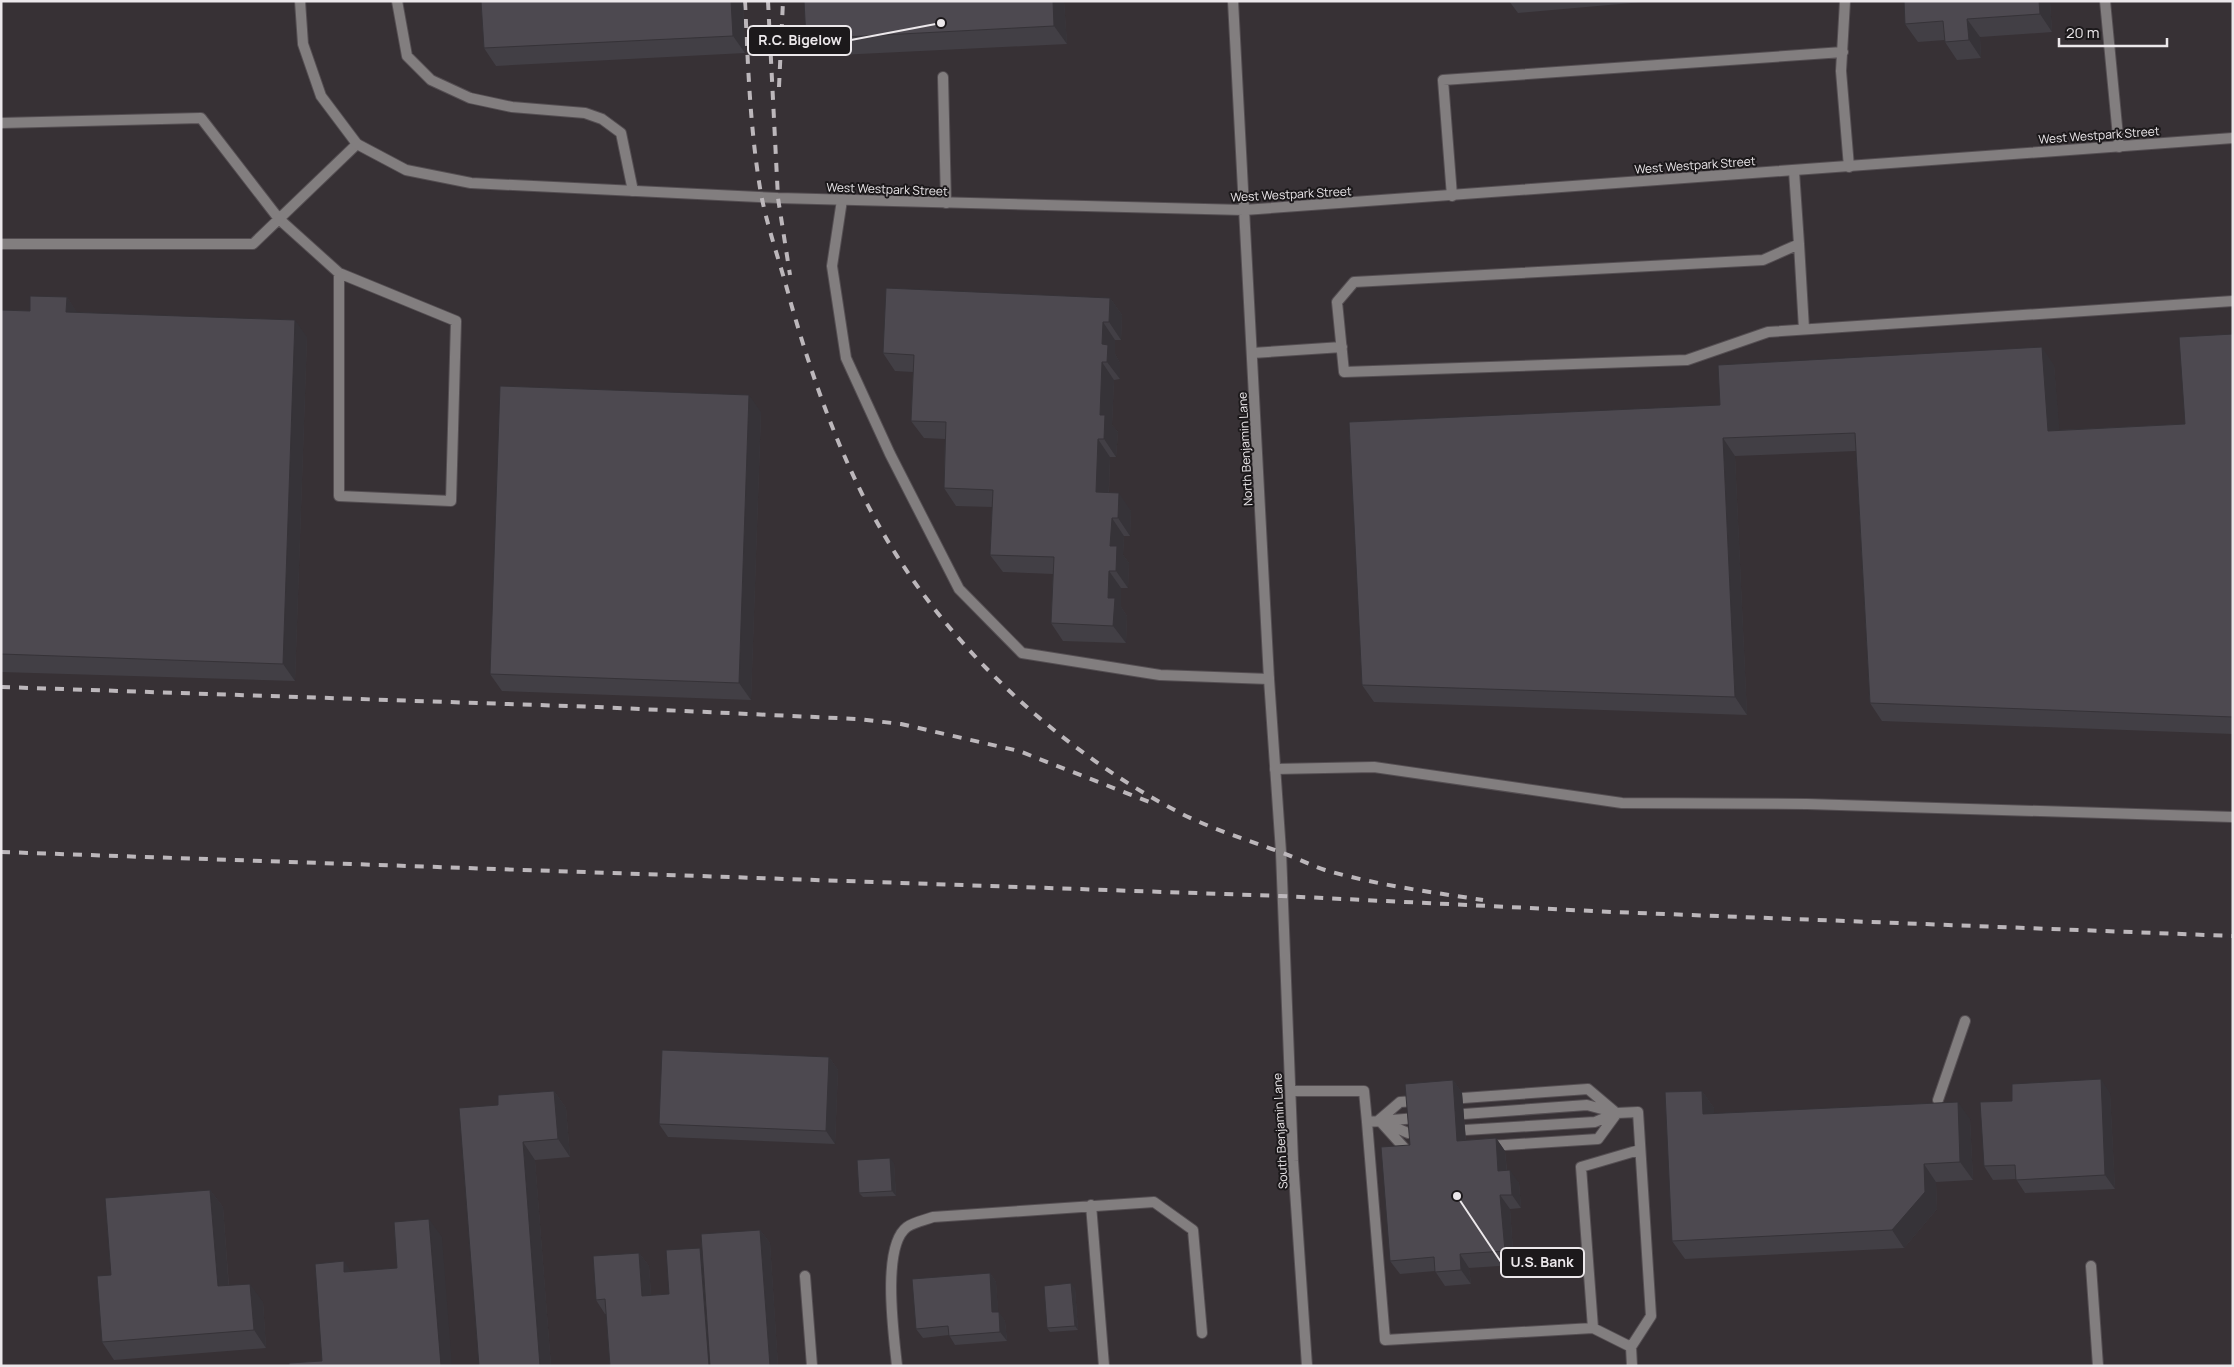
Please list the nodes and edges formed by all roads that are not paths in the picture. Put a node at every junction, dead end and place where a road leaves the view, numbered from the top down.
1 (300, 1) edge
2 (397, 1) edge
3 (1234, 1) edge
4 (1845, 1) edge
5 (2105, 1) edge
6 (1842, 52) junction
7 (943, 77) dead end
8 (1, 123) edge
9 (2233, 138) edge
10 (357, 144) junction
11 (2119, 146) junction
12 (1848, 167) junction
13 (1794, 171) junction
14 (634, 191) junction
15 (1452, 196) junction
16 (842, 200) junction
17 (946, 203) junction
18 (1244, 210) junction
19 (278, 219) junction
20 (1, 244) edge
21 (1799, 244) junction
22 (339, 272) junction
23 (2233, 301) edge
24 (1804, 329) junction
25 (1342, 347) junction
26 (1252, 353) junction
27 (1269, 679) junction
28 (1275, 769) junction
29 (2233, 817) edge
30 (1281, 896) joint
31 (1965, 1021) dead end
32 (1290, 1090) junction
33 (1463, 1098) dead end
34 (1938, 1100) dead end
35 (1416, 1101) edge
36 (1616, 1113) junction
37 (1464, 1114) dead end
38 (1417, 1118) edge
39 (1379, 1120) junction
40 (1367, 1122) junction
41 (1465, 1130) dead end
42 (1418, 1133) edge
43 (1476, 1147) edge
44 (1639, 1150) junction
45 (1420, 1151) edge
46 (1091, 1205) junction
47 (2091, 1266) dead end
48 (805, 1276) dead end
49 (1593, 1328) junction
50 (1202, 1333) dead end
51 (1631, 1347) junction
52 (812, 1366) edge
53 (897, 1366) edge
54 (1104, 1366) edge
55 (1307, 1366) edge
56 (1632, 1366) edge
57 (2098, 1366) edge

1 - 10 street
2 - 14 street
3 - 18 street, North Benjamin Lane
4 - 6 street
5 - 11 street
6 - 12 street
6 - 15 street
7 - 17 street
8 - 19 street
9 - 11 street, West Westpark Street
10 - 14 street, West Westpark Street
10 - 19 street
11 - 12 street, West Westpark Street
12 - 13 street, West Westpark Street
13 - 15 street, West Westpark Street
13 - 21 street
14 - 16 street, West Westpark Street
15 - 18 street, West Westpark Street
16 - 17 street, West Westpark Street
16 - 27 street
17 - 18 street, West Westpark Street
18 - 26 street, North Benjamin Lane
19 - 20 street
19 - 22 street
21 - 24 street
21 - 25 street
22 - 22 street
23 - 24 street
24 - 25 street
25 - 26 street
26 - 27 street, North Benjamin Lane
27 - 28 street, North Benjamin Lane
28 - 29 street
28 - 30 street, North Benjamin Lane
30 - 32 street, South Benjamin Lane
31 - 34 street
32 - 40 street
32 - 55 street, South Benjamin Lane
33 - 36 street
35 - 39 street
36 - 37 street
36 - 41 street
36 - 43 street
36 - 44 street
38 - 39 street
39 - 40 street
39 - 42 street
39 - 45 street
40 - 49 street
44 - 49 street
44 - 51 street
46 - 50 street
46 - 53 street
46 - 54 street
47 - 57 street
48 - 52 street
49 - 51 street
51 - 56 street

